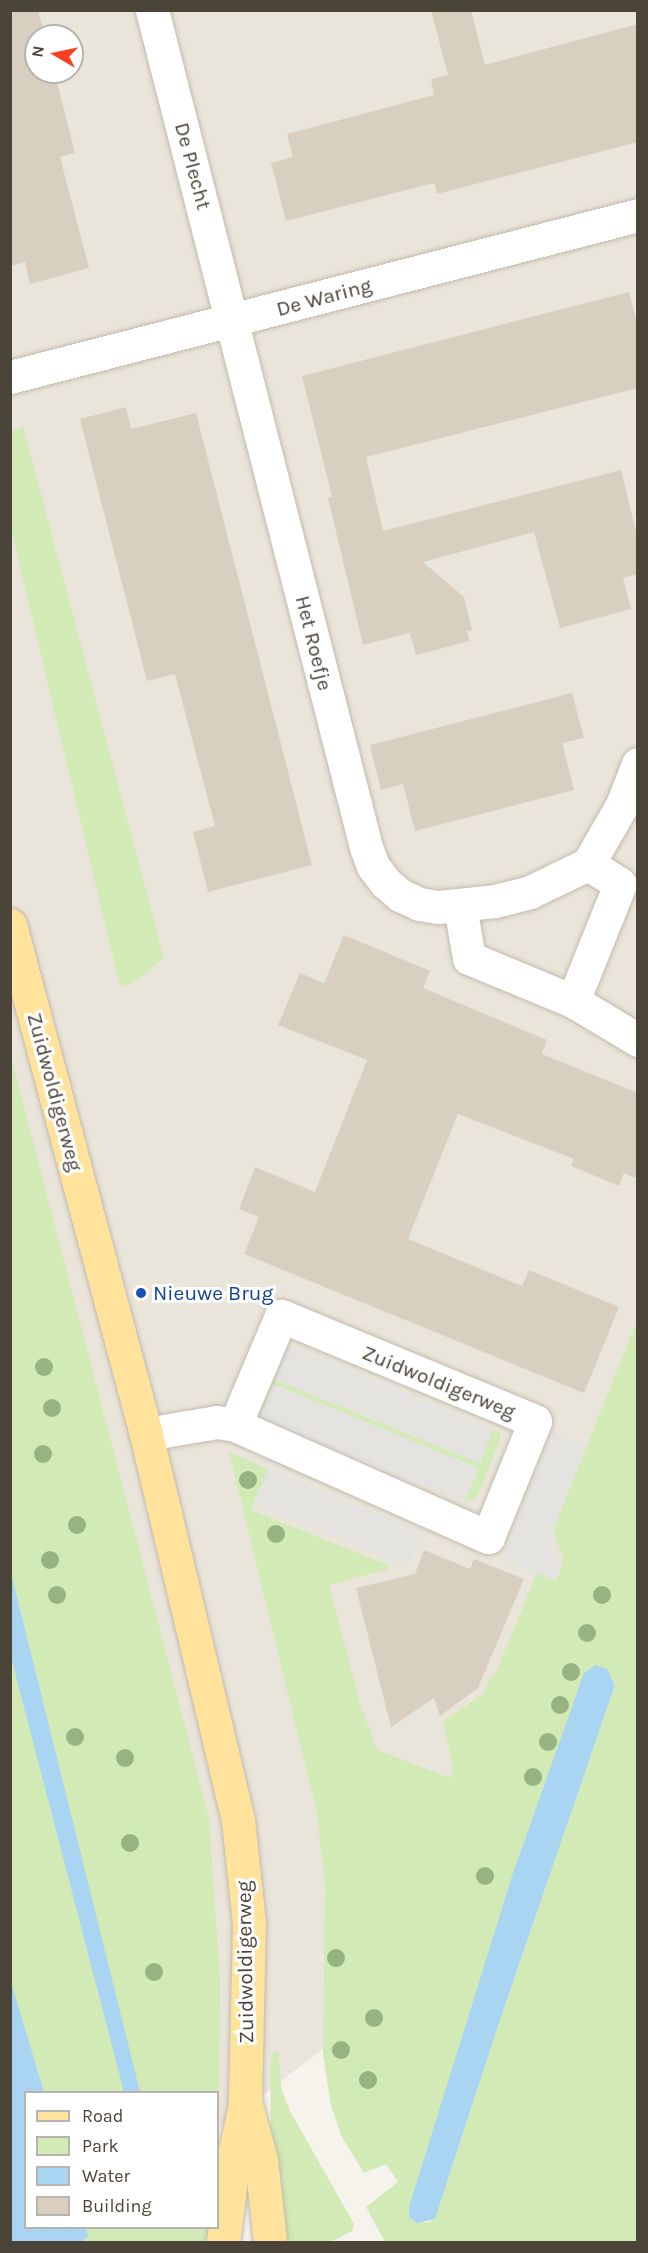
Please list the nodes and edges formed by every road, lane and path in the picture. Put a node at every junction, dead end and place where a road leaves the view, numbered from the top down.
1 (152, 10) edge
2 (638, 215) edge
3 (233, 321) junction
4 (10, 377) edge
5 (638, 764) edge
6 (588, 864) junction
7 (460, 906) junction
8 (10, 925) edge
9 (573, 1000) junction
10 (638, 1040) edge
11 (235, 1425) junction
12 (146, 1434) junction
13 (245, 2105) junction
14 (223, 2242) edge
15 (270, 2242) edge

1 - 3 street, De Plecht
2 - 3 street, De Waring
3 - 4 street, De Waring
3 - 7 street, Het Roefje
5 - 6 street
6 - 7 street, Het Roefje
6 - 9 street
7 - 9 street
8 - 12 main road, Zuidwoldigerweg
9 - 10 street
11 - 11 street, Zuidwoldigerweg
11 - 12 street, Zuidwoldigerweg
12 - 13 main road, Zuidwoldigerweg
13 - 14 main road, Zuidwoldigerweg
13 - 15 main road, Zuidwoldigerweg

